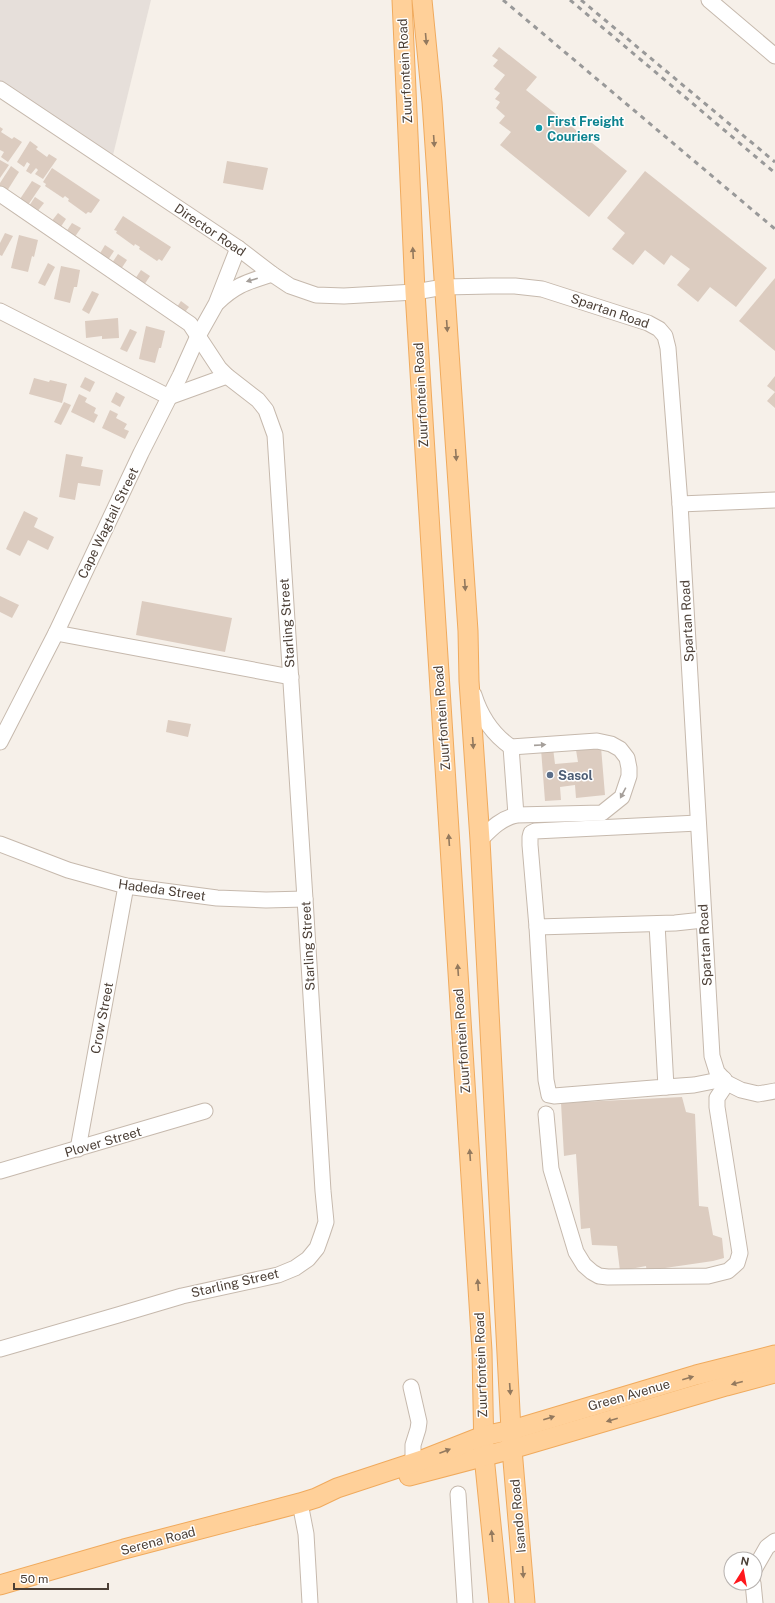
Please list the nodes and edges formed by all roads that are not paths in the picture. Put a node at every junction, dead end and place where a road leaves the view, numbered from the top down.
1 (402, 0) edge
2 (422, 0) edge
3 (709, 0) edge
4 (775, 56) edge
5 (0, 89) edge
6 (0, 194) edge
7 (238, 248) junction
8 (272, 274) junction
9 (444, 287) junction
10 (415, 292) junction
11 (216, 304) junction
12 (0, 311) edge
13 (198, 336) junction
14 (227, 376) junction
15 (169, 397) junction
16 (775, 500) edge
17 (680, 504) junction
18 (56, 633) junction
19 (291, 678) junction
20 (469, 681) junction
21 (0, 742) edge
22 (511, 747) junction
23 (516, 815) junction
24 (698, 823) junction
25 (480, 840) junction
26 (0, 844) edge
27 (126, 886) junction
28 (306, 898) junction
29 (704, 920) junction
30 (657, 924) junction
31 (537, 927) junction
32 (725, 1081) junction
33 (666, 1087) junction
34 (775, 1091) edge
35 (205, 1111) dead end
36 (546, 1114) dead end
37 (78, 1149) junction
38 (0, 1171) edge
39 (0, 1349) edge
40 (775, 1355) edge
41 (775, 1373) edge
42 (411, 1387) dead end
43 (512, 1430) junction
44 (483, 1436) junction
45 (512, 1449) junction
46 (484, 1456) junction
47 (413, 1463) junction
48 (458, 1494) dead end
49 (308, 1501) junction
50 (775, 1541) edge
51 (763, 1554) edge
52 (0, 1585) edge
53 (754, 1591) edge
54 (310, 1603) edge
55 (465, 1603) edge
56 (499, 1603) edge
57 (525, 1603) edge
58 (755, 1603) edge

10 -> 1 main road, Zuurfontein Road
2 -> 9 main road, Zuurfontein Road
3 - 4 street
5 - 7 street, Director Road
6 - 13 street, Starling Street
7 - 8 street, Director Road
7 - 11 street
8 - 10 street, Director Road
8 -> 11 street
9 - 10 street, Director Road
9 - 17 street, Spartan Road
9 -> 20 main road, Zuurfontein Road
44 -> 10 main road, Zuurfontein Road
11 - 13 street, Cape Wagtail Street
12 - 15 street
13 - 14 street, Starling Street
13 - 15 street, Cape Wagtail Street
14 - 15 street
14 - 19 street, Starling Street
15 - 18 street, Cape Wagtail Street
16 - 17 street
17 - 24 street, Spartan Road
18 - 19 street
18 - 21 street, Cape Wagtail Street
19 - 28 street, Starling Street
20 - 22 street
20 -> 25 main road, Zuurfontein Road
22 - 23 street
22 -> 23 street
23 - 25 street
24 - 29 street, Spartan Road
24 - 31 street
25 -> 43 main road, Zuurfontein Road
26 - 27 street, Hadeda Street
27 - 28 street, Hadeda Street
27 - 37 street, Crow Street
28 - 39 street, Starling Street
29 - 30 street
29 - 32 street, Spartan Road
30 - 31 street
30 - 33 street
31 - 33 street
32 - 33 street
32 - 34 street
32 - 36 street
35 - 37 street, Plover Street
37 - 38 street, Plover Street
43 -> 40 main road, Green Avenue
41 -> 45 main road, Green Avenue
42 - 47 street
43 - 44 main road, Green Avenue
43 - 45 main road, Isando Road
44 - 46 main road, Isando Road
47 -> 44 main road, Serena Road
45 - 46 main road, Green Avenue
45 -> 57 main road, Isando Road
46 - 49 main road, Serena Road
56 -> 46 main road, Isando Road
47 - 49 main road, Serena Road
48 - 55 street
49 - 52 main road, Serena Road
49 - 54 street
50 - 51 street
53 - 58 street

